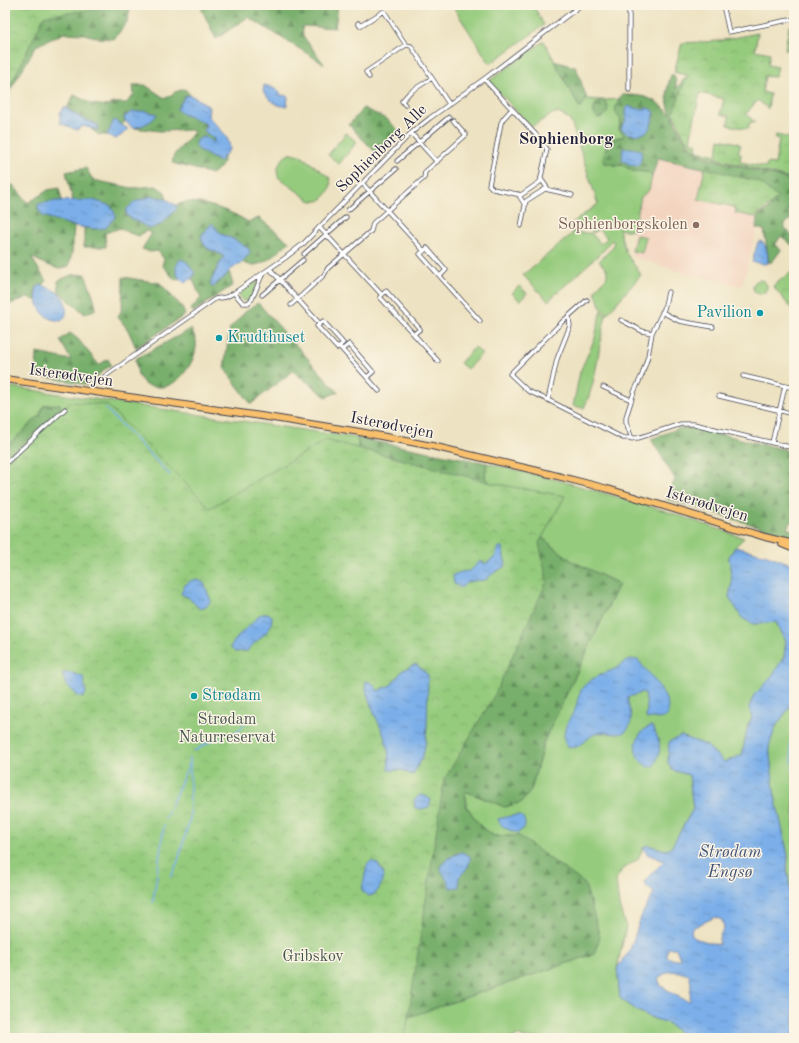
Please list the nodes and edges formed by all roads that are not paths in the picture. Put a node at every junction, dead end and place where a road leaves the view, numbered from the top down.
1 (581, 5) edge
2 (629, 5) edge
3 (723, 5) edge
4 (794, 19) edge
5 (358, 23) dead end
6 (406, 46) junction
7 (369, 77) dead end
8 (432, 78) junction
9 (484, 79) junction
10 (630, 90) dead end
11 (449, 104) junction
12 (405, 105) dead end
13 (512, 109) junction
14 (449, 117) dead end
15 (453, 120) dead end
16 (411, 133) junction
17 (419, 142) junction
18 (397, 161) dead end
19 (437, 162) junction
20 (396, 169) dead end
21 (541, 179) junction
22 (362, 182) junction
23 (548, 189) junction
24 (370, 191) junction
25 (518, 194) junction
26 (572, 194) dead end
27 (525, 205) junction
28 (348, 210) dead end
29 (387, 210) junction
30 (346, 217) dead end
31 (521, 226) dead end
32 (319, 227) junction
33 (327, 235) junction
34 (424, 251) junction
35 (304, 254) dead end
36 (344, 254) junction
37 (303, 260) dead end
38 (270, 269) junction
39 (263, 274) junction
40 (440, 276) junction
41 (279, 280) junction
42 (668, 292) dead end
43 (234, 293) junction
44 (262, 295) dead end
45 (382, 295) junction
46 (297, 299) junction
47 (587, 300) dead end
48 (291, 305) dead end
49 (662, 312) junction
50 (569, 316) junction
51 (621, 320) dead end
52 (480, 322) dead end
53 (320, 324) junction
54 (713, 327) dead end
55 (652, 333) junction
56 (414, 334) junction
57 (339, 346) junction
58 (343, 349) junction
59 (438, 361) dead end
60 (743, 376) dead end
61 (367, 377) junction
62 (5, 379) edge
63 (101, 379) dead end
64 (786, 386) junction
65 (602, 387) dead end
66 (794, 388) edge
67 (379, 392) dead end
68 (719, 396) dead end
69 (548, 400) junction
70 (631, 400) junction
71 (65, 409) dead end
72 (780, 411) junction
73 (794, 414) edge
74 (632, 439) junction
75 (772, 443) junction
76 (794, 448) edge
77 (5, 464) edge
78 (766, 537) junction
79 (794, 544) edge
80 (794, 549) edge

1 - 9 street, Sophienborg Alle
2 - 10 street
3 - 4 street
5 - 6 street
6 - 7 street
6 - 8 street
8 - 11 street
8 - 12 street
9 - 11 street, Sophienborg Alle
9 - 13 street
11 - 16 street, Sophienborg Alle
13 - 21 street
13 - 25 street
14 - 17 street
15 - 19 street
16 - 17 street
16 - 22 street, Sophienborg Alle
17 - 18 street
17 - 19 street
19 - 29 street
20 - 24 street
21 - 23 street
21 - 25 street
22 - 24 street
22 - 32 street, Sophienborg Alle
23 - 26 street
23 - 27 street
24 - 28 street
24 - 29 street
25 - 27 street
27 - 31 street
29 - 34 street
29 - 36 street
30 - 33 street
32 - 33 street
32 - 38 street, Sophienborg Alle
33 - 35 street
33 - 36 street
34 - 40 street
34 - 40 street
36 - 45 street
36 - 46 street
37 - 41 street
38 - 39 street, Sophienborg Alle
38 - 41 street
39 - 43 street, Sophienborg Alle
39 - 43 street
40 - 52 street
41 - 44 street
41 - 46 street
42 - 49 street
43 - 63 street, Sophienborg Alle
45 - 56 street
45 - 56 street
46 - 48 street
46 - 53 street
47 - 50 street
49 - 54 street
49 - 55 street
50 - 69 street
50 - 69 street
51 - 55 street
53 - 57 street
53 - 57 street
55 - 70 street
56 - 59 street
57 - 58 street
58 - 61 street
58 - 61 street
60 - 64 street
61 - 67 street
62 - 78 highway, Isterødvejen
64 - 66 street
64 - 72 street
65 - 70 street
68 - 72 street
69 - 74 street
70 - 74 street
71 - 77 street
72 - 73 street
72 - 75 street
74 - 75 street
75 - 76 street
78 - 79 highway, Isterødvejen
78 - 80 highway, Isterødvejen

